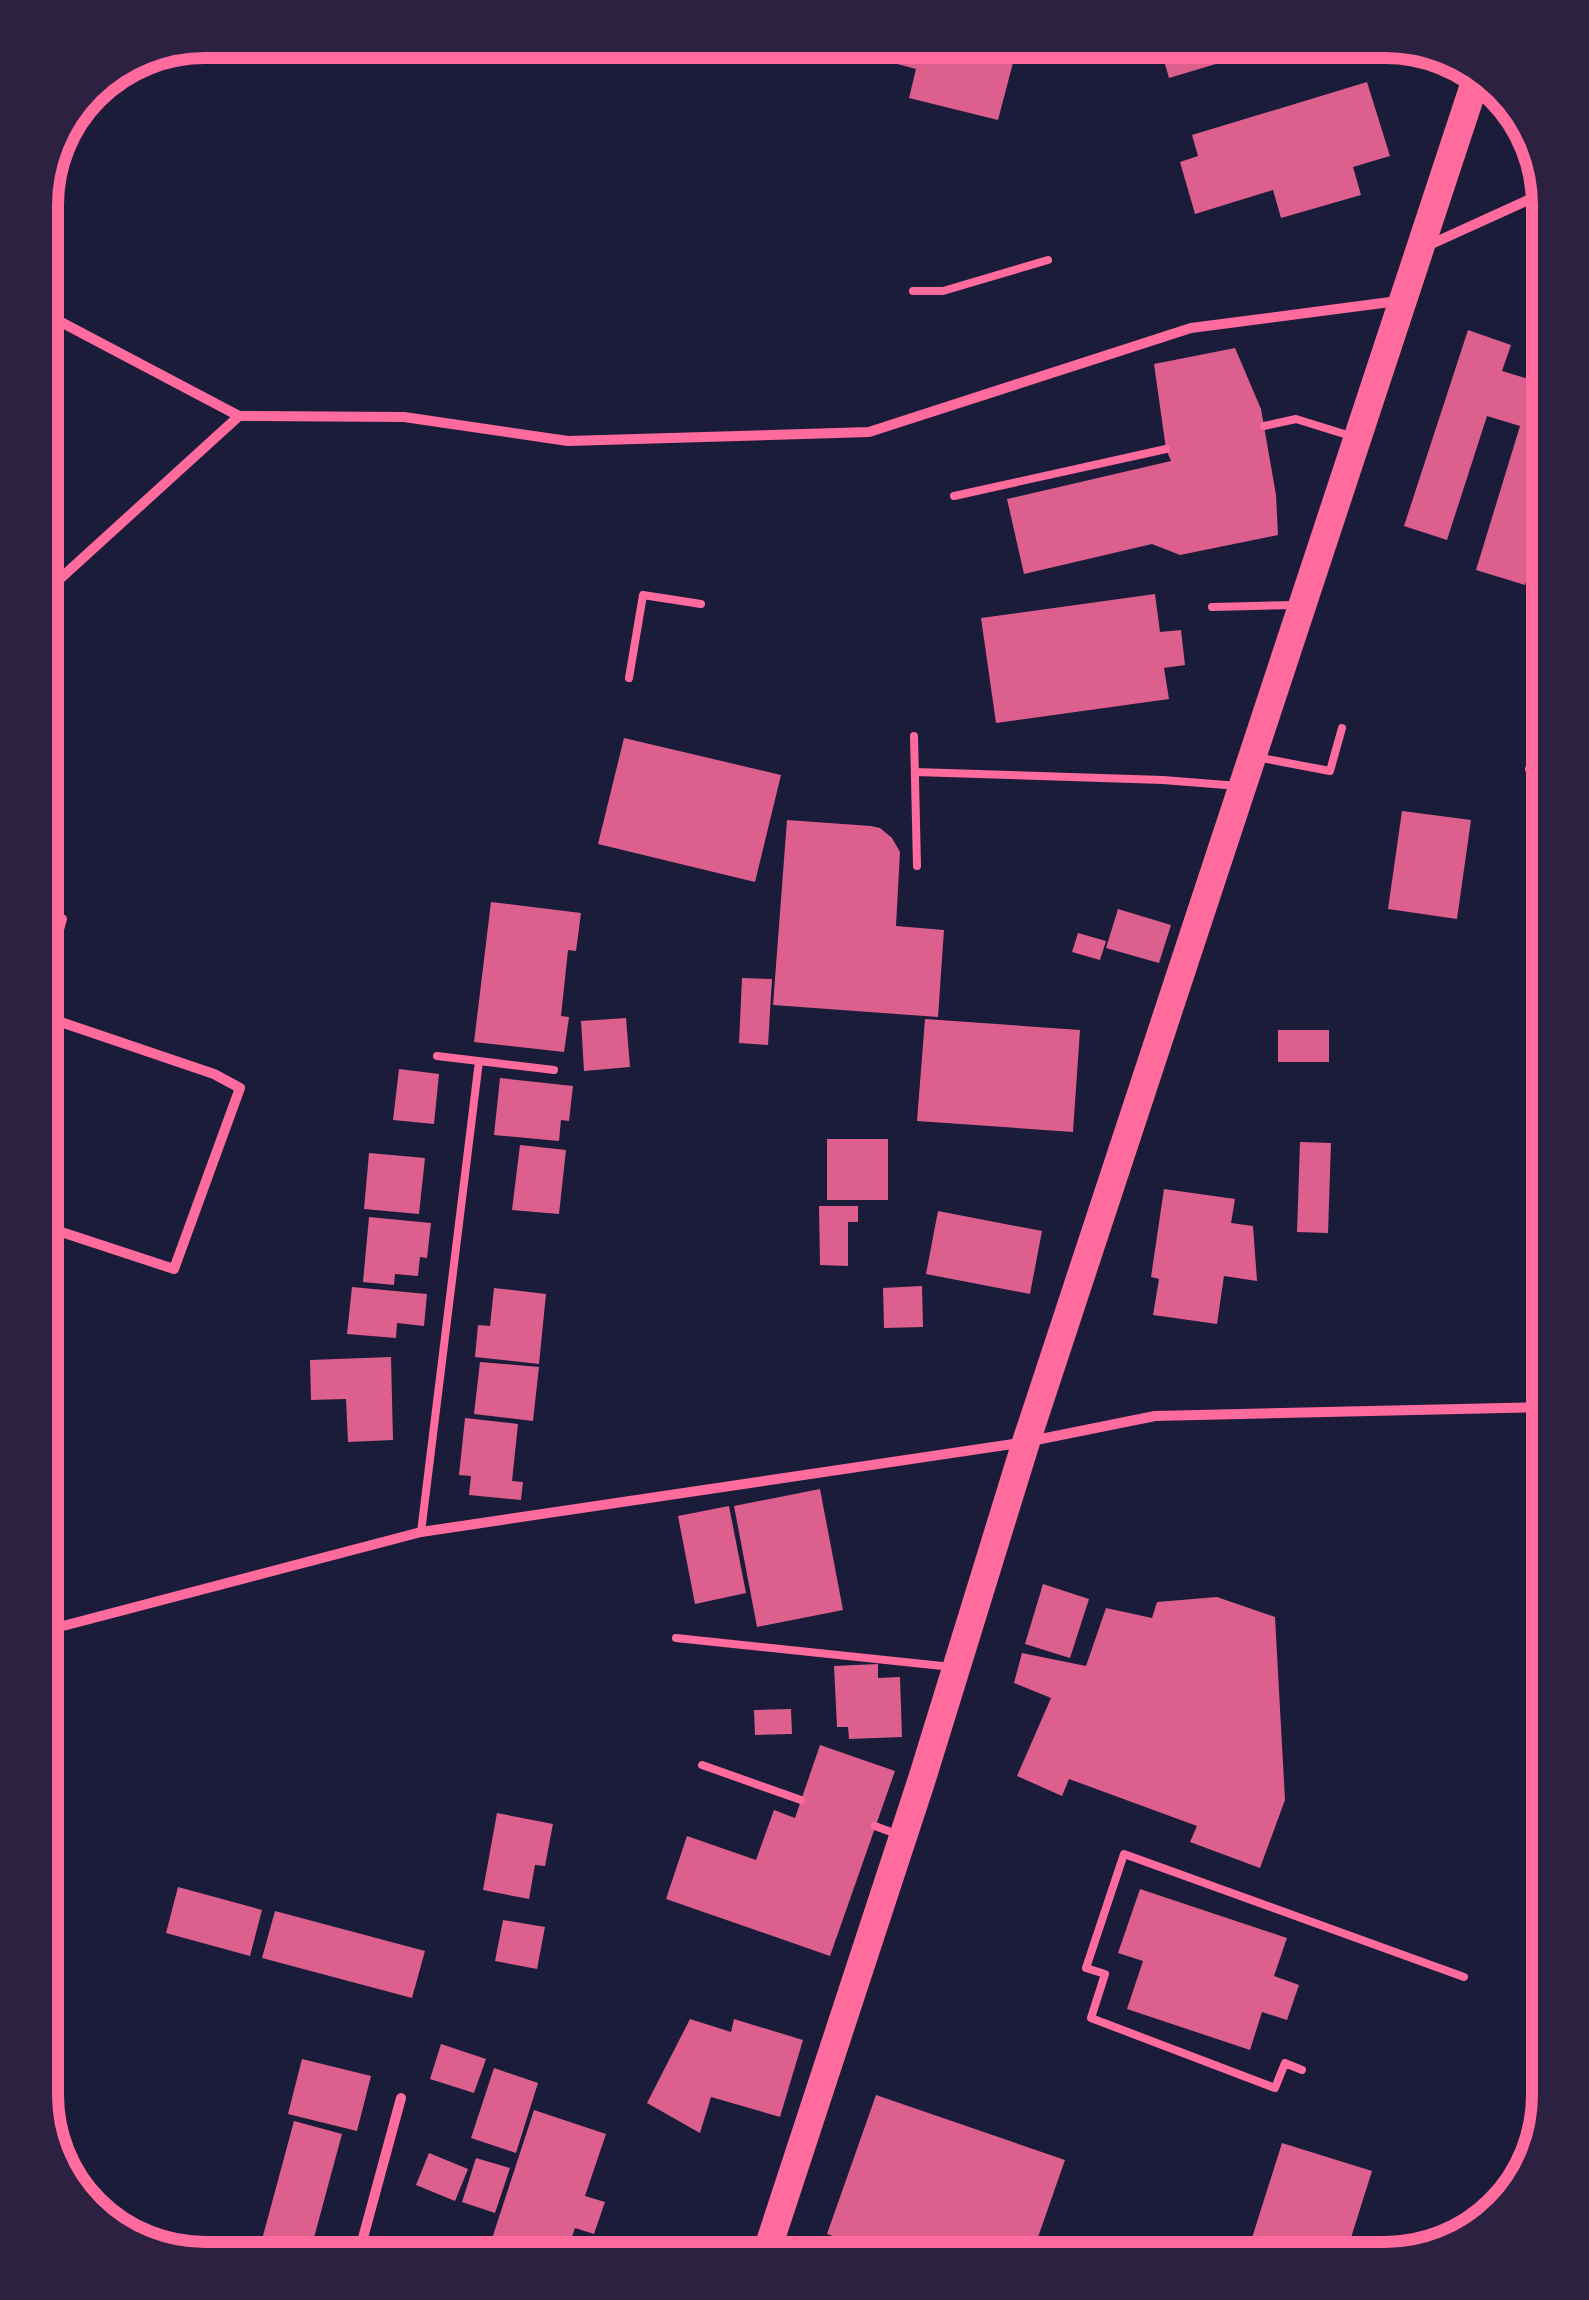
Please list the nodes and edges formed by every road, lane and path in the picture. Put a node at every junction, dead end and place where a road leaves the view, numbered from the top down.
1 (1473, 88) edge
2 (1531, 199) edge
3 (1422, 248) junction
4 (1048, 260) dead end
5 (912, 291) dead end
6 (1404, 300) junction
7 (58, 320) edge
8 (239, 416) junction
9 (1264, 426) dead end
10 (1358, 438) junction
11 (1166, 448) dead end
12 (954, 496) dead end
13 (58, 581) edge
14 (701, 604) dead end
15 (1304, 605) junction
16 (1212, 607) dead end
17 (629, 678) dead end
18 (1342, 728) dead end
19 (914, 736) dead end
20 (1253, 756) junction
21 (1529, 769) dead end
22 (1532, 770) edge
23 (915, 772) junction
24 (1243, 786) junction
25 (917, 866) dead end
26 (58, 1022) edge
27 (437, 1056) dead end
28 (479, 1060) junction
29 (554, 1070) dead end
30 (58, 1231) edge
31 (1532, 1407) edge
32 (1026, 1442) junction
33 (421, 1532) junction
34 (58, 1627) edge
35 (676, 1638) dead end
36 (956, 1667) junction
37 (702, 1765) dead end
38 (801, 1800) dead end
39 (876, 1826) dead end
40 (903, 1836) junction
41 (1464, 1977) dead end
42 (1302, 2070) dead end
43 (401, 2098) dead end
44 (362, 2242) edge
45 (770, 2242) edge

1 - 3 highway
2 - 3 street
3 - 6 highway
4 - 5 lane
6 - 8 street
6 - 10 highway
7 - 8 street
8 - 13 street
9 - 10 lane
10 - 15 highway
11 - 12 lane
14 - 17 lane
15 - 16 lane
15 - 20 highway
18 - 20 lane
19 - 23 lane
20 - 24 highway
21 - 22 lane
23 - 24 lane
23 - 25 lane
24 - 32 highway
26 - 30 street
27 - 28 lane
28 - 29 lane
28 - 33 lane
31 - 32 street
32 - 33 street
32 - 36 highway
33 - 34 street
35 - 36 lane
36 - 40 highway
37 - 38 lane
39 - 40 lane
40 - 45 highway
41 - 42 lane
43 - 44 street

